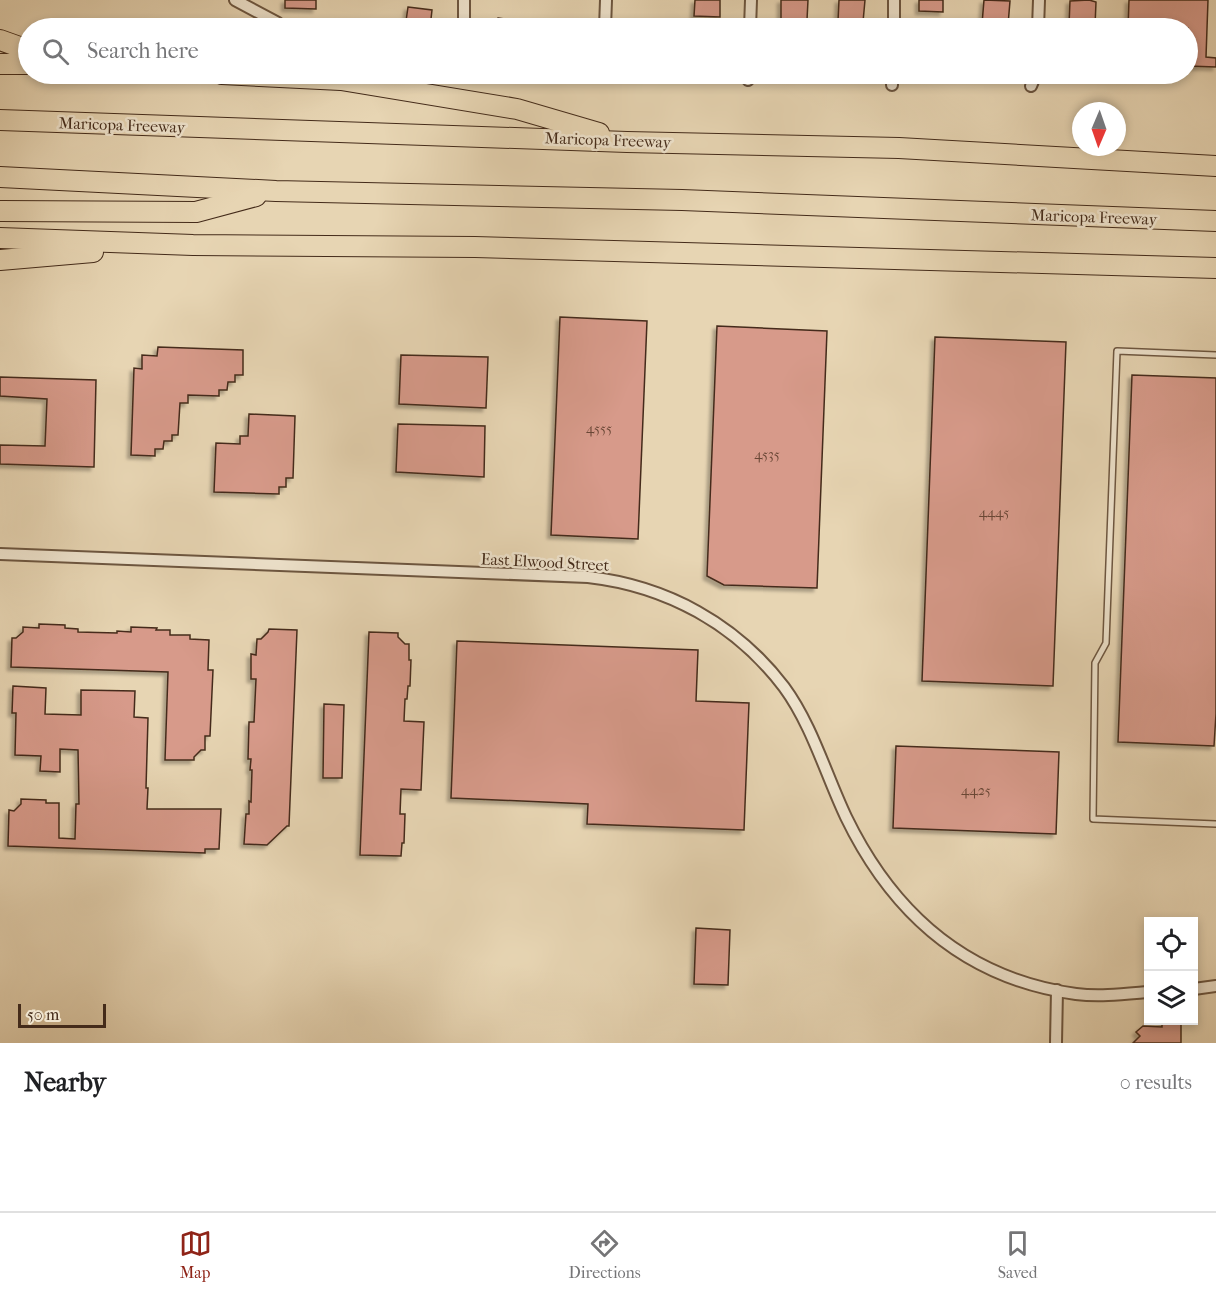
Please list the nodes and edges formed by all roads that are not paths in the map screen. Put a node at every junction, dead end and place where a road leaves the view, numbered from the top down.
1 (235, 0) edge
2 (465, 0) edge
3 (606, 0) edge
4 (751, 0) edge
5 (894, 0) edge
6 (1039, 0) edge
7 (269, 18) edge
8 (464, 18) edge
9 (605, 18) edge
10 (750, 18) edge
11 (894, 18) edge
12 (1038, 18) edge
13 (0, 40) edge
14 (18, 46) edge
15 (0, 64) edge
16 (18, 64) edge
17 (365, 84) edge
18 (0, 120) edge
19 (627, 141) junction
20 (1216, 166) edge
21 (0, 177) edge
22 (276, 191) junction
23 (0, 211) edge
24 (1216, 222) edge
25 (0, 237) edge
26 (193, 245) junction
27 (0, 260) edge
28 (1216, 268) edge
29 (1216, 355) edge
30 (0, 554) edge
31 (1216, 824) edge
32 (1216, 986) edge
33 (1198, 988) edge
34 (1057, 990) junction
35 (1144, 992) edge
36 (1056, 1043) edge

1 - 7 street
2 - 8 street
3 - 9 street
4 - 10 street
5 - 11 street
6 - 12 street
13 - 14 highway
15 - 16 highway
17 - 19 highway
18 - 19 highway, Maricopa Freeway
19 - 20 highway, Maricopa Freeway
21 - 22 highway, Maricopa Freeway
22 - 23 highway
22 - 24 highway, Maricopa Freeway
25 - 26 highway
26 - 27 highway
26 - 28 highway
29 - 31 lane
30 - 34 street, East Elwood Street
32 - 33 street
34 - 35 street, East Elwood Street
34 - 36 street

